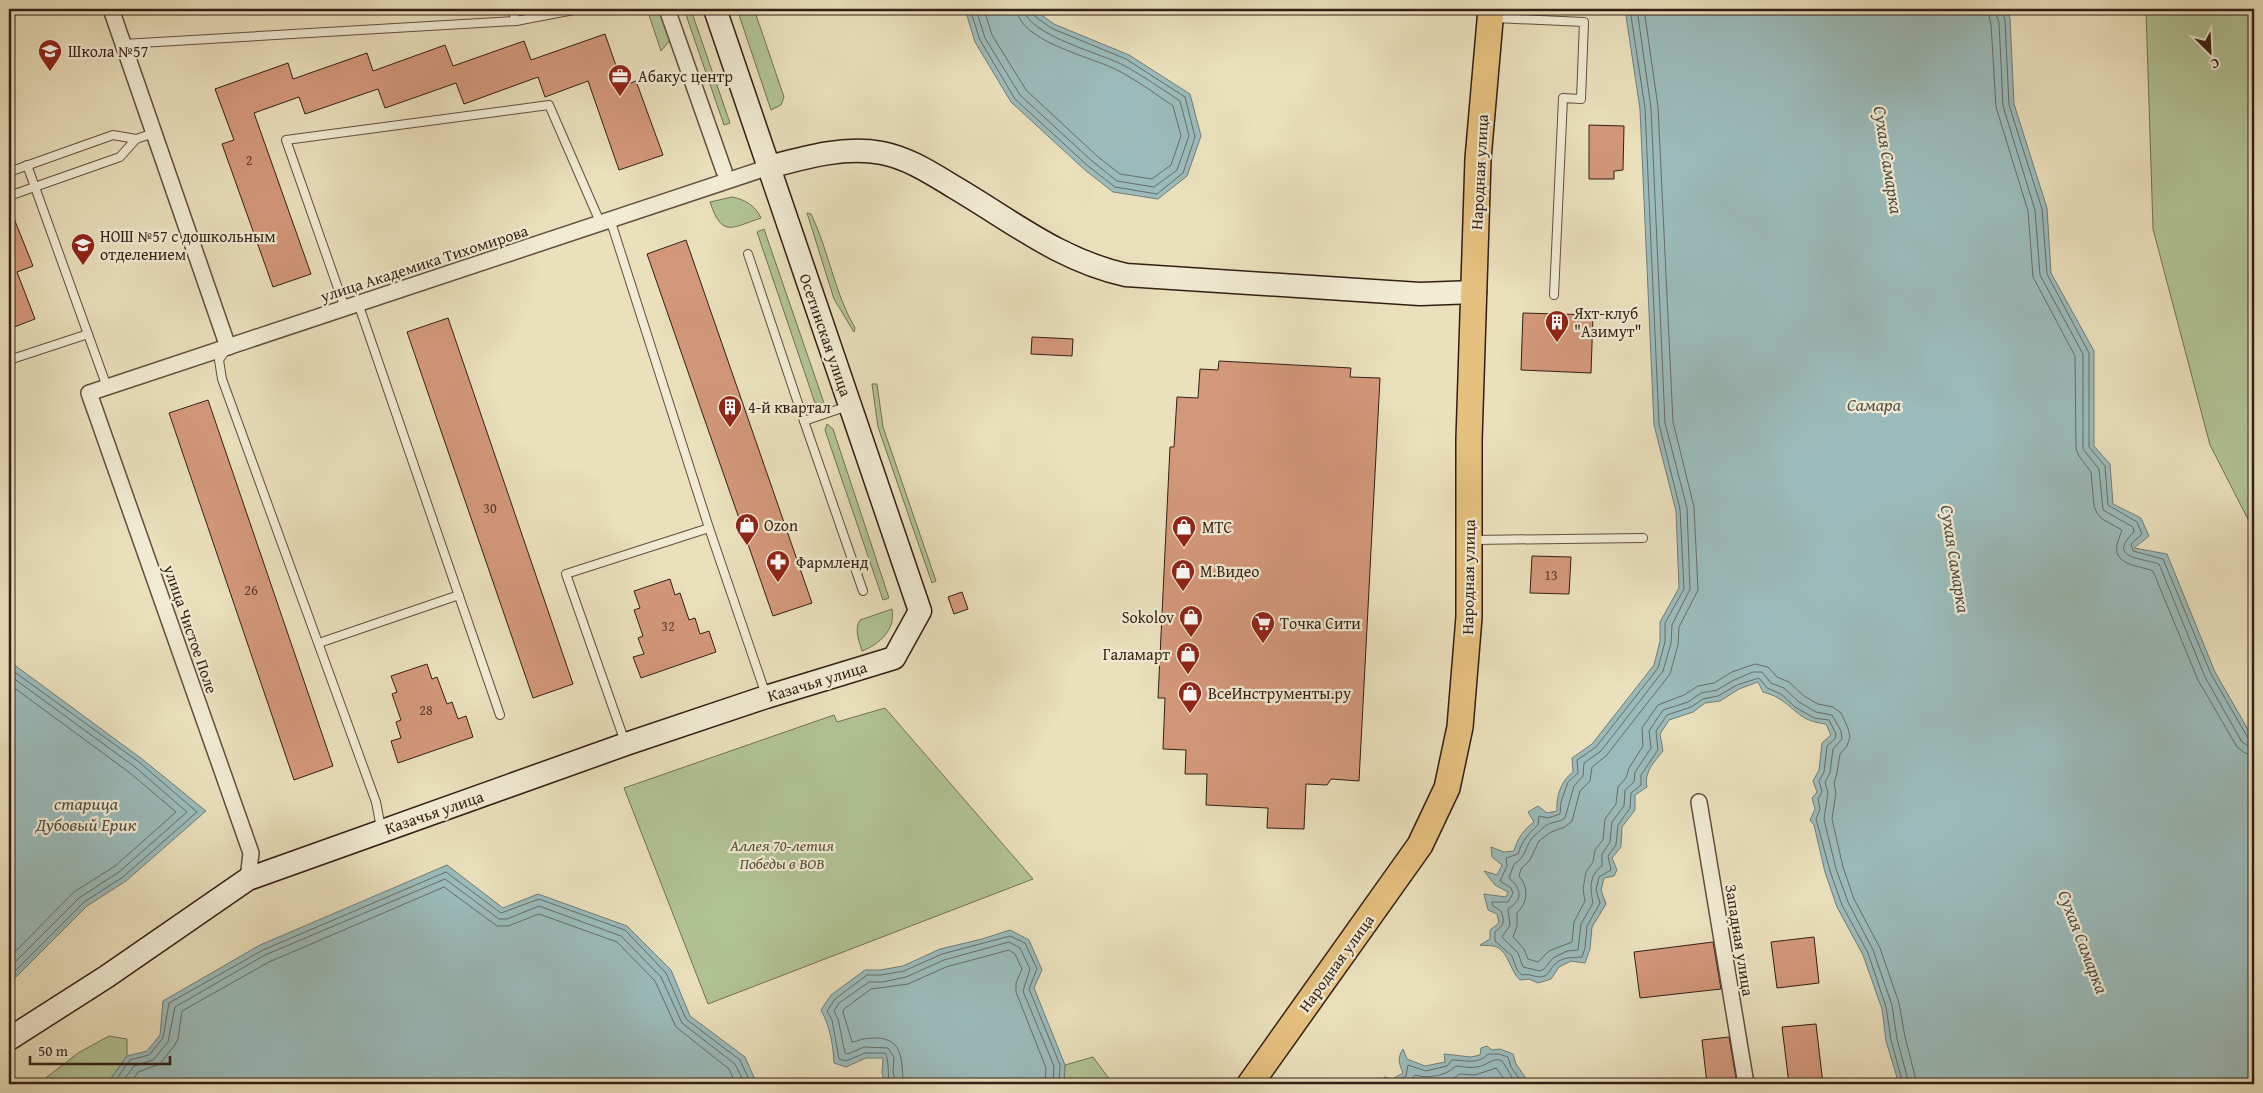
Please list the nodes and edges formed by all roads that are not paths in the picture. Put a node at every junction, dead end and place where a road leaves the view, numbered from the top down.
1 (111, 9) edge
2 (512, 9) edge
3 (579, 9) edge
4 (667, 9) edge
5 (715, 9) edge
6 (1490, 13) edge
7 (516, 21) junction
8 (124, 44) junction
9 (154, 132) junction
10 (136, 138) junction
11 (28, 165) junction
12 (769, 167) junction
13 (724, 171) dead end
14 (9, 172) edge
15 (35, 187) junction
16 (9, 196) edge
17 (605, 221) junction
18 (748, 254) dead end
19 (1475, 292) junction
20 (1554, 295) dead end
21 (352, 306) junction
22 (88, 334) junction
23 (228, 347) junction
24 (9, 360) edge
25 (107, 387) junction
26 (89, 393) joint
27 (850, 406) junction
28 (804, 421) junction
29 (709, 528) junction
30 (1643, 538) dead end
31 (1470, 540) junction
32 (863, 591) dead end
33 (458, 595) junction
34 (319, 643) junction
35 (894, 658) joint
36 (766, 697) junction
37 (500, 715) dead end
38 (626, 744) junction
39 (1699, 802) dead end
40 (381, 830) junction
41 (248, 878) junction
42 (9, 1040) edge
43 (1250, 1084) edge
44 (1746, 1084) edge

1 - 8 street
2 - 7 lane
3 - 7 lane
4 - 13 street
5 - 12 street, Осетинская улица
6 - 19 main road, Народная улица
6 - 20 lane
7 - 8 lane
8 - 9 street
9 - 10 lane
9 - 23 street
10 - 11 lane
10 - 15 lane
11 - 14 lane
11 - 15 lane
12 - 17 street, улица Академика Тихомирова
12 - 19 street
12 - 27 street, Осетинская улица
15 - 16 lane
15 - 22 lane
17 - 21 street, улица Академика Тихомирова
17 - 21 lane
17 - 29 lane
18 - 28 lane
19 - 31 main road, Народная улица
21 - 23 street, улица Академика Тихомирова
21 - 33 lane
22 - 24 lane
22 - 25 lane
23 - 25 street, улица Академика Тихомирова
23 - 34 lane
25 - 26 street, улица Академика Тихомирова
26 - 41 street, улица Чистое Поле
27 - 28 lane
27 - 35 street, Осетинская улица
28 - 32 lane
29 - 36 lane
29 - 38 lane
30 - 31 lane
31 - 43 main road, Народная улица
33 - 34 lane
33 - 37 lane
34 - 40 lane
35 - 36 street, Казачья улица
36 - 38 street, Казачья улица
38 - 40 street, Казачья улица
39 - 44 street, Западная улица
40 - 41 street, Казачья улица
41 - 42 street, Казачья улица

